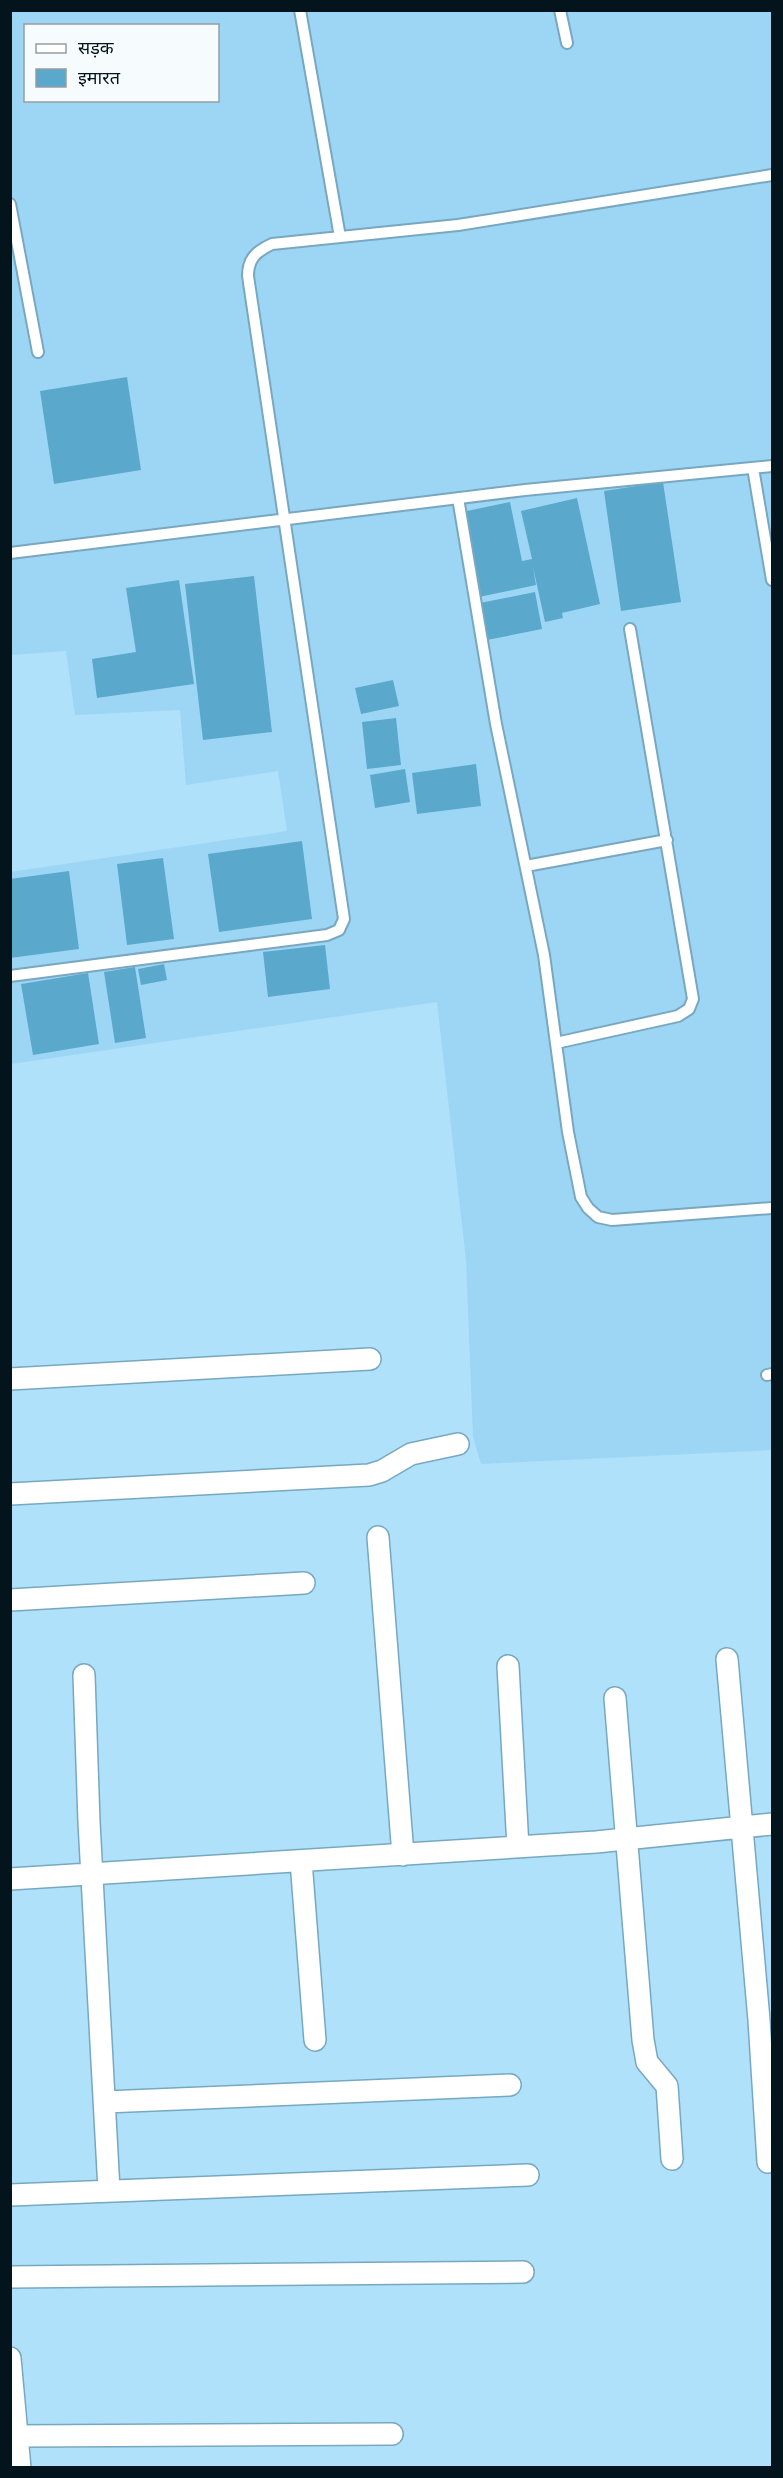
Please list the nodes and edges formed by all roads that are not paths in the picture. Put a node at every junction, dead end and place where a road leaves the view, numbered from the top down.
1 (300, 10) edge
2 (560, 10) edge
3 (567, 43) dead end
4 (772, 175) edge
5 (11, 207) edge
6 (340, 237) junction
7 (38, 352) dead end
8 (772, 466) edge
9 (753, 468) junction
10 (458, 498) junction
11 (286, 518) junction
12 (10, 553) edge
13 (772, 580) edge
14 (630, 629) dead end
15 (668, 840) junction
16 (526, 866) junction
17 (10, 976) edge
18 (556, 1043) junction
19 (772, 1208) edge
20 (370, 1359) dead end
21 (10, 1379) edge
22 (458, 1444) dead end
23 (10, 1494) edge
24 (378, 1537) dead end
25 (304, 1583) dead end
26 (10, 1600) edge
27 (727, 1659) dead end
28 (508, 1666) dead end
29 (84, 1675) dead end
30 (615, 1698) dead end
31 (772, 1824) edge
32 (743, 1827) junction
33 (627, 1839) junction
34 (518, 1847) junction
35 (403, 1855) junction
36 (301, 1861) junction
37 (92, 1873) junction
38 (10, 1879) edge
39 (315, 2040) dead end
40 (510, 2085) dead end
41 (105, 2102) junction
42 (672, 2159) dead end
43 (768, 2162) dead end
44 (528, 2175) dead end
45 (109, 2190) junction
46 (10, 2195) edge
47 (524, 2272) dead end
48 (10, 2277) edge
49 (10, 2358) edge
50 (392, 2434) dead end
51 (17, 2436) junction
52 (20, 2468) edge

1 - 6 lane
2 - 3 lane
4 - 6 lane
5 - 7 lane
6 - 11 lane
8 - 9 lane
9 - 10 lane
9 - 13 lane
10 - 11 lane
10 - 16 lane
11 - 12 lane
11 - 17 lane
14 - 15 lane
15 - 16 lane
15 - 18 lane
16 - 18 lane
18 - 19 lane
20 - 21 street
22 - 23 street
24 - 35 street
25 - 26 street
27 - 32 street
28 - 34 street
29 - 37 street
30 - 33 street
31 - 32 street
32 - 33 street
32 - 43 street
33 - 34 street
33 - 42 street
34 - 35 street
35 - 36 street
36 - 37 street
36 - 39 street
37 - 38 street
37 - 41 street
40 - 41 street
41 - 45 street
44 - 45 street
45 - 46 street
47 - 48 street
49 - 51 street
50 - 51 street
51 - 52 street

